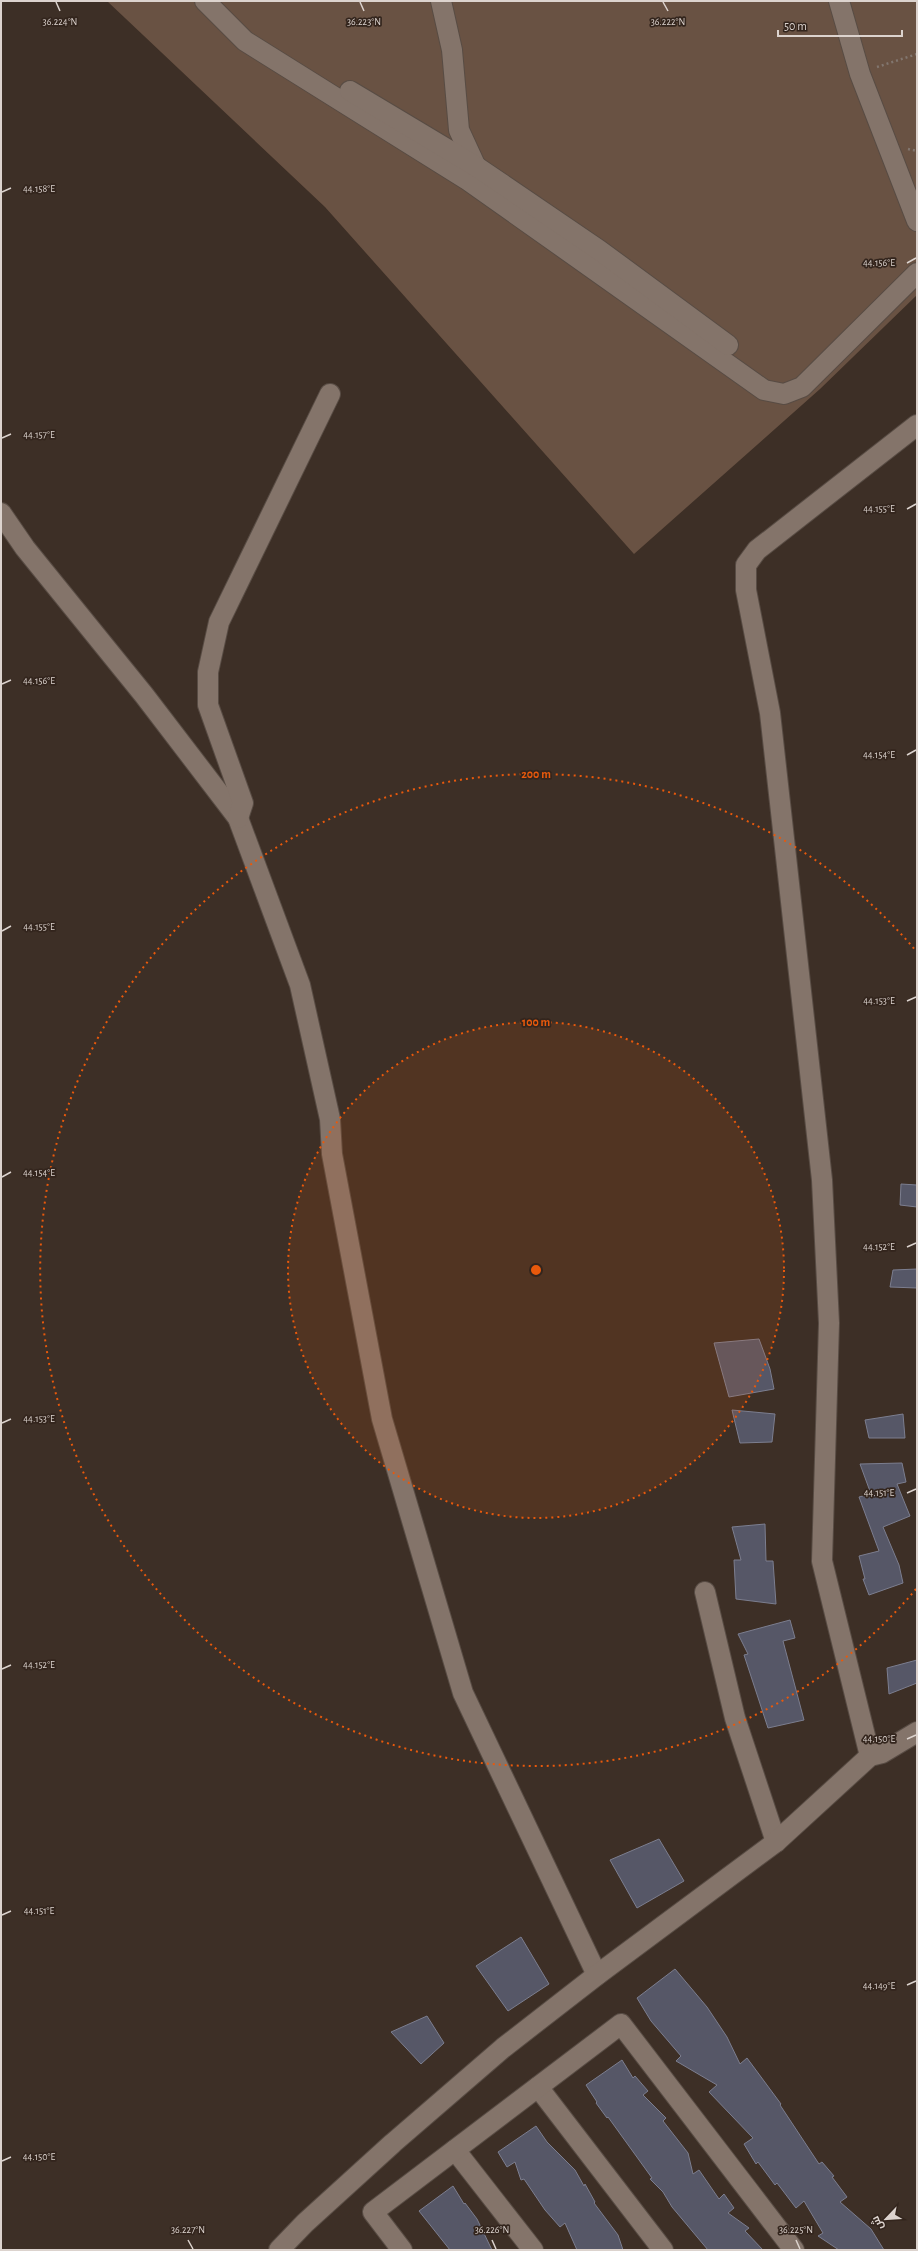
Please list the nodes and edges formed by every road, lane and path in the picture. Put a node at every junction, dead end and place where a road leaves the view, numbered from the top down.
1 (205, 1) edge
2 (442, 1) edge
3 (839, 1) edge
4 (279, 48) dead end
5 (917, 54) edge
6 (874, 68) dead end
7 (473, 174) junction
8 (917, 221) edge
9 (917, 273) edge
10 (728, 345) dead end
11 (330, 394) dead end
12 (917, 425) edge
13 (1, 513) edge
14 (238, 818) junction
15 (705, 1592) dead end
16 (917, 1732) edge
17 (870, 1756) junction
18 (776, 1842) junction
19 (597, 1975) junction
20 (538, 2087) junction
21 (455, 2150) junction
22 (280, 2250) edge
23 (402, 2250) edge
24 (533, 2250) edge
25 (663, 2250) edge
26 (794, 2250) edge

1 - 7 street
2 - 7 street
3 - 8 street
4 - 7 street
5 - 6 path
7 - 9 street
7 - 10 street
11 - 14 street
12 - 17 street
13 - 14 street
14 - 19 street
15 - 18 street
16 - 17 street
17 - 18 street
18 - 19 street
19 - 22 street
20 - 21 street
20 - 25 street
20 - 26 street
21 - 23 street
21 - 24 street

